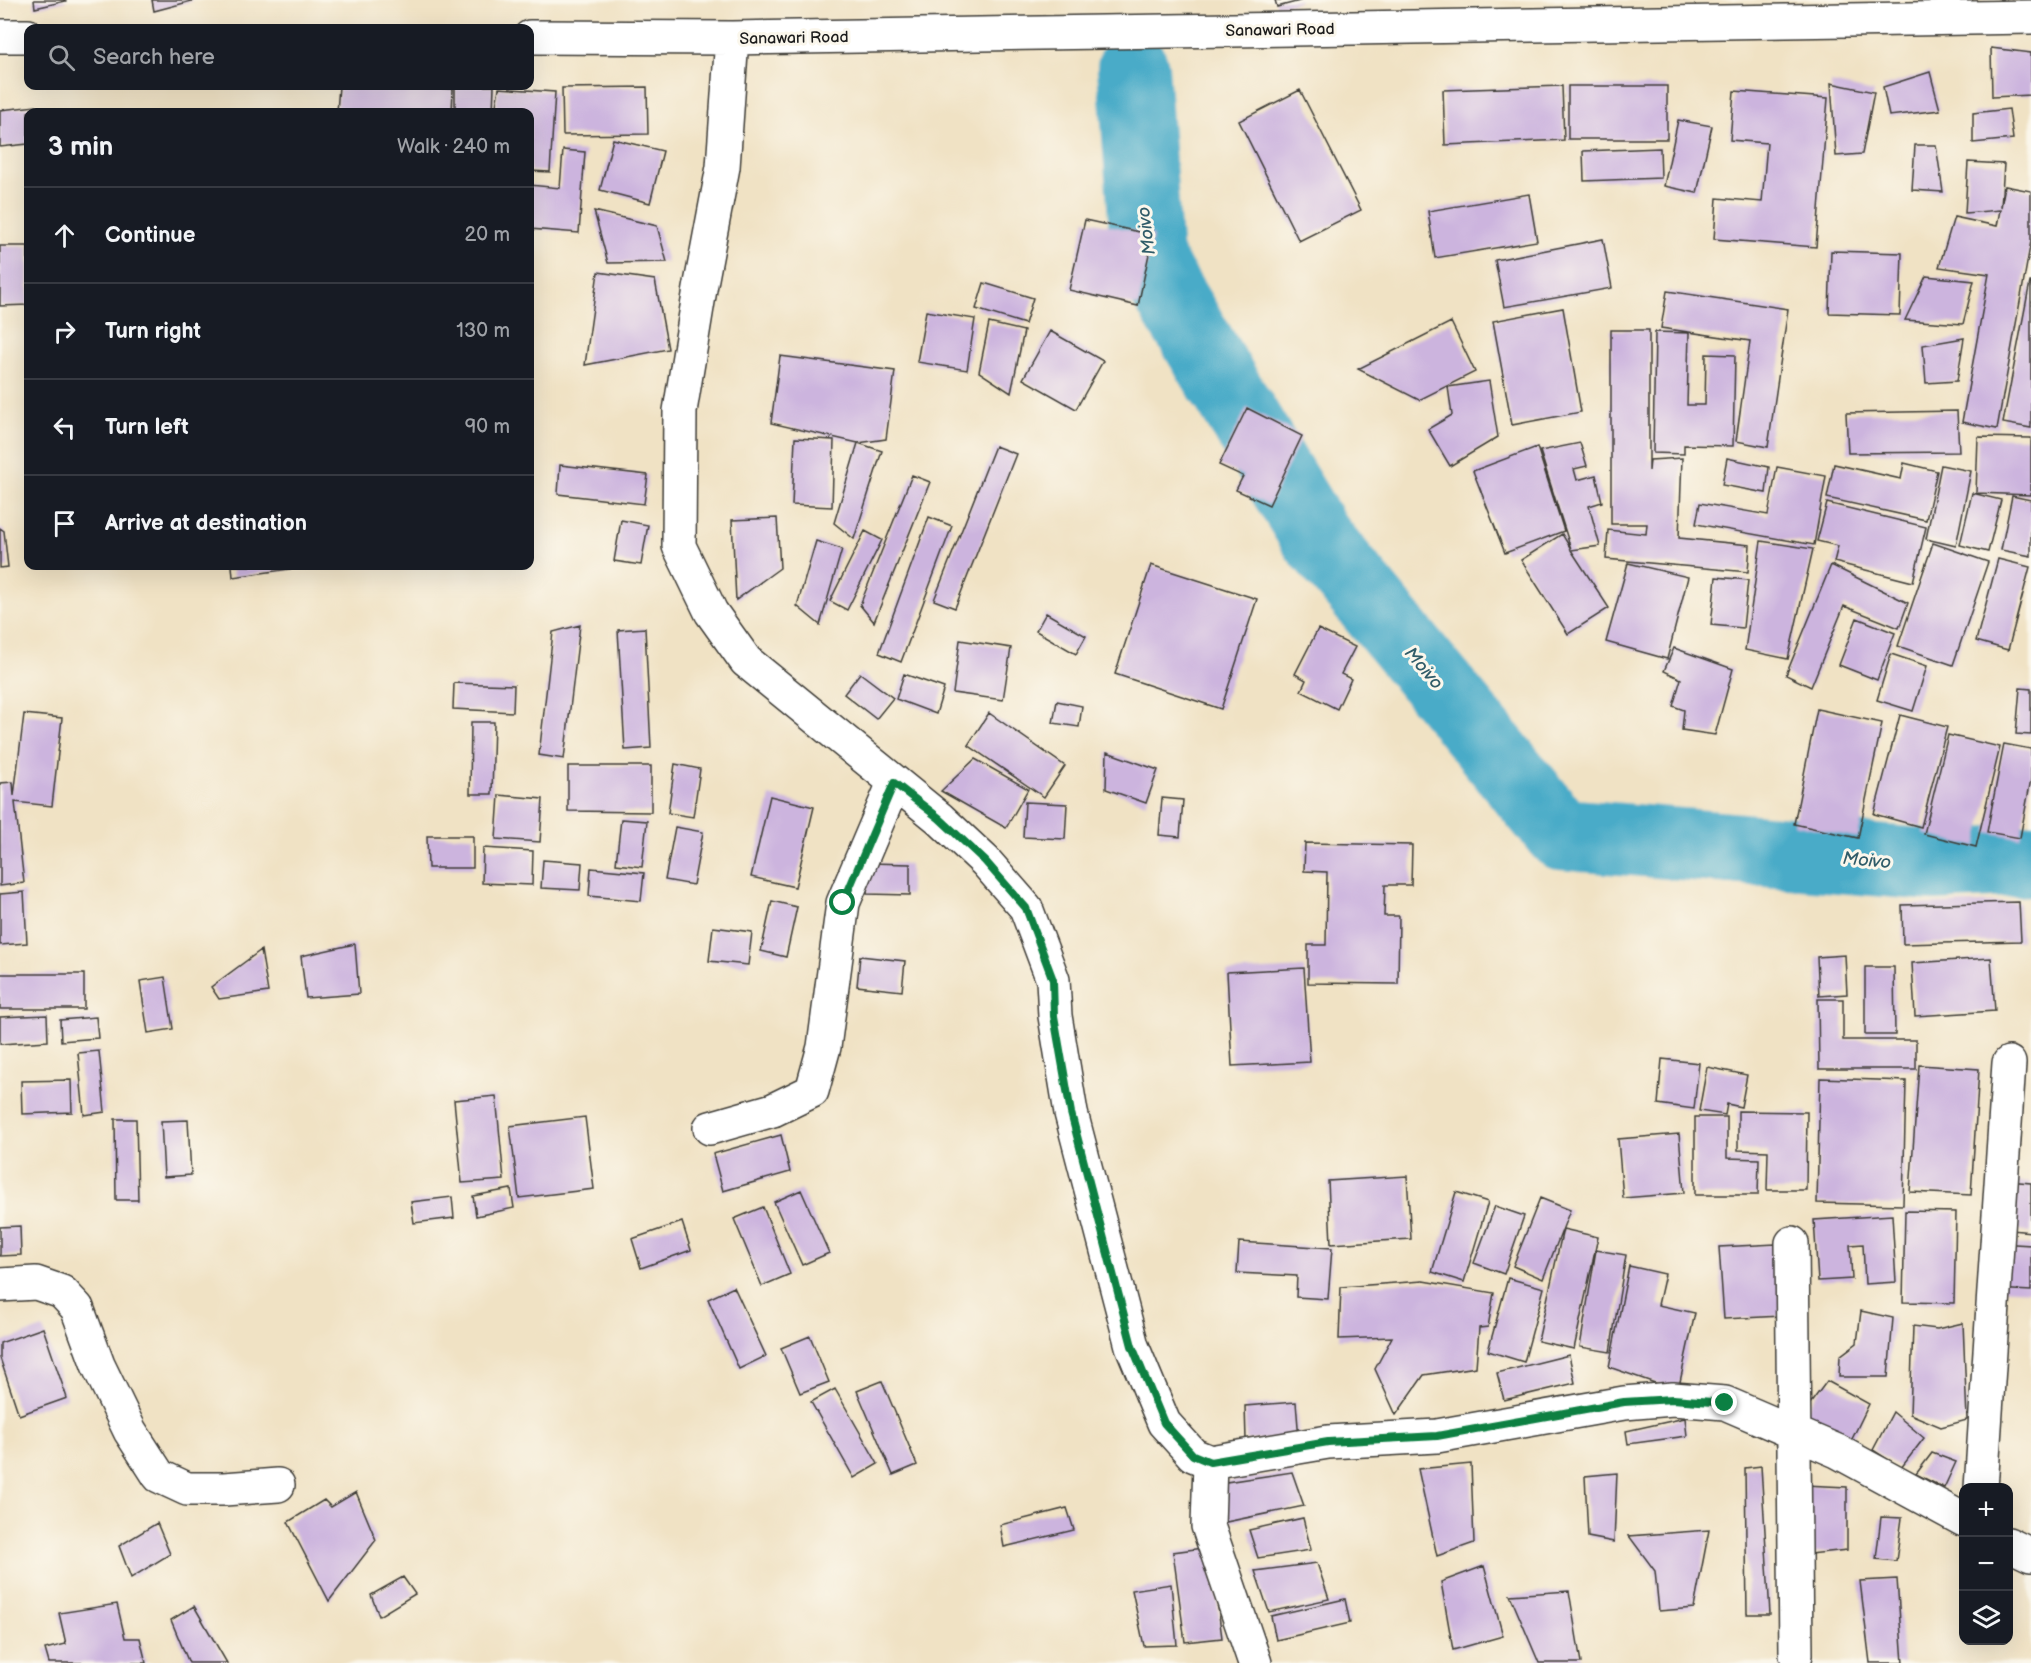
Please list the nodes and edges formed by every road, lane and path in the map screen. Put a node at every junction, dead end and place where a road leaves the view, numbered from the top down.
1 (1898, 10) edge
2 (2031, 17) edge
3 (0, 36) edge
4 (24, 36) edge
5 (534, 37) edge
6 (732, 38) junction
7 (894, 783) junction
8 (2009, 1063) dead end
9 (710, 1128) dead end
10 (1792, 1243) dead end
11 (0, 1285) edge
12 (1794, 1432) junction
13 (1210, 1462) junction
14 (1981, 1483) edge
15 (278, 1485) dead end
16 (1959, 1518) edge
17 (2013, 1546) edge
18 (2031, 1555) edge
19 (1796, 1656) dead end
20 (1255, 1663) edge

1 - 2 street, Sanawari Road
1 - 6 street, Sanawari Road
3 - 4 street
5 - 6 street, Sanawari Road
6 - 7 street
7 - 9 street
7 - 13 street
8 - 14 street
10 - 12 street
11 - 15 street
12 - 13 street
12 - 16 street
12 - 19 street
13 - 20 street
17 - 18 street

